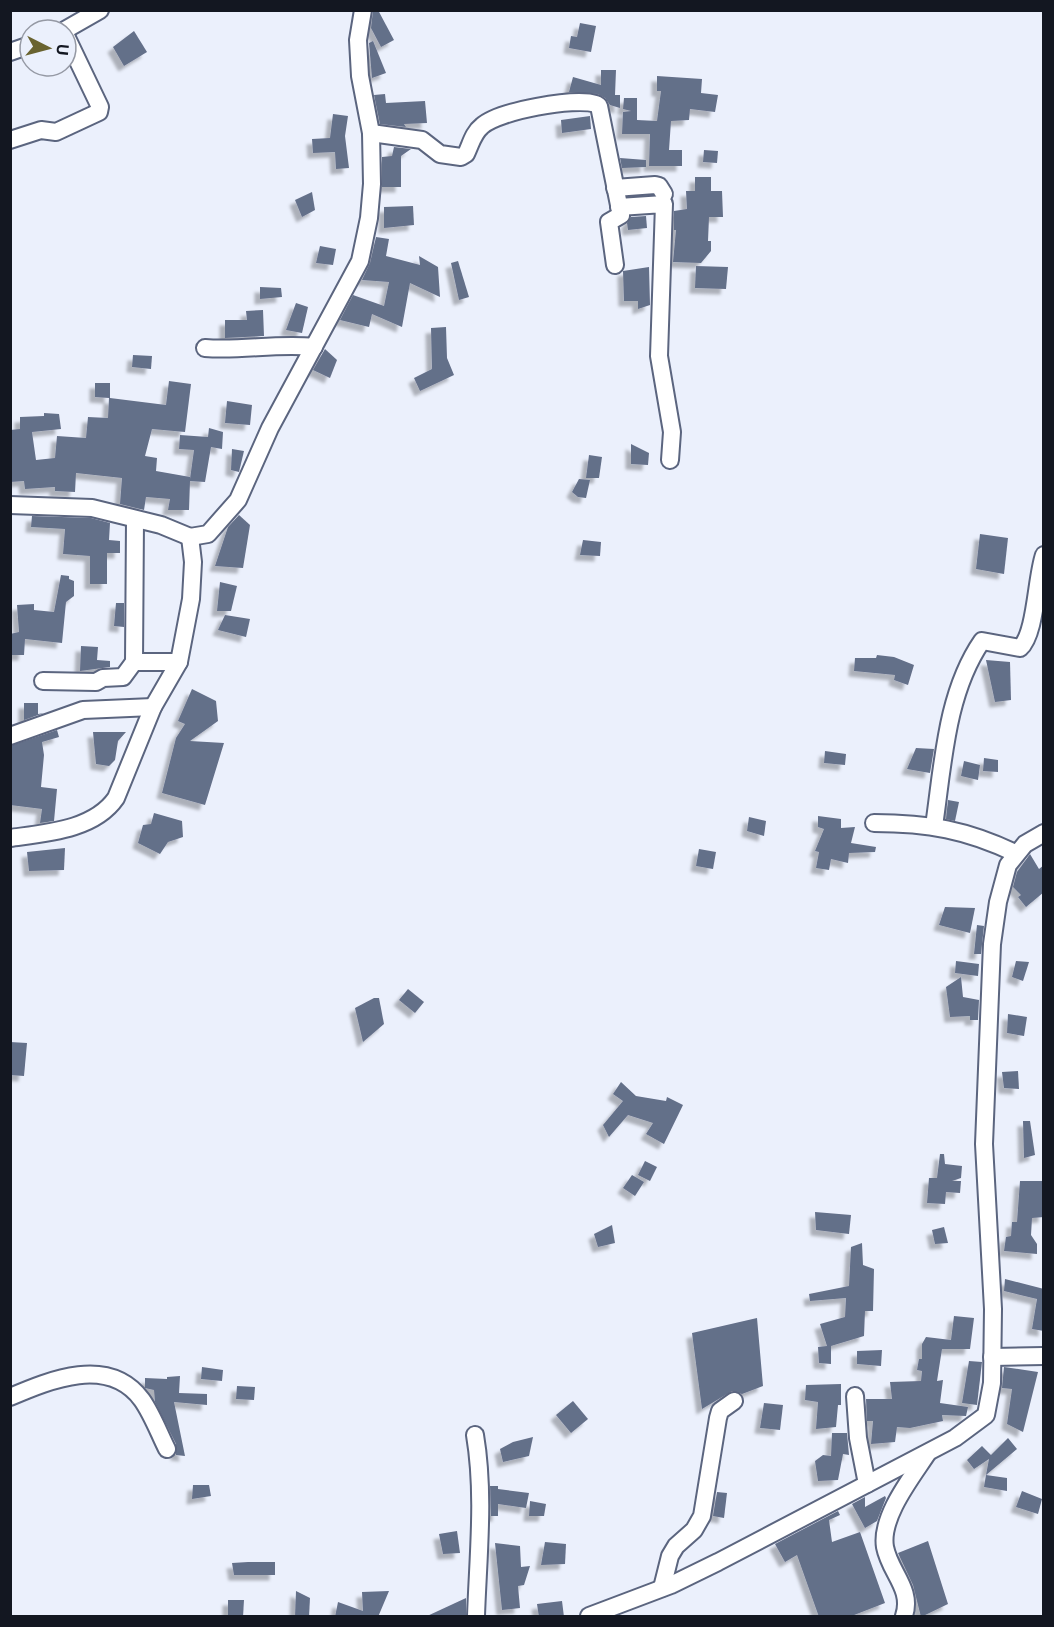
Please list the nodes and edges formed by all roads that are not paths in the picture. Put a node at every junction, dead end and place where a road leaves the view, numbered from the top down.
1 (100, 10) edge
2 (363, 10) edge
3 (78, 23) edge
4 (78, 61) edge
5 (371, 133) junction
6 (10, 140) edge
7 (615, 188) junction
8 (664, 194) dead end
9 (619, 207) junction
10 (615, 265) dead end
11 (314, 347) junction
12 (205, 348) dead end
13 (670, 460) dead end
14 (10, 505) edge
15 (135, 520) junction
16 (190, 537) junction
17 (1044, 555) edge
18 (134, 662) junction
19 (179, 663) junction
20 (123, 677) junction
21 (44, 681) dead end
22 (128, 698) dead end
23 (153, 707) junction
24 (10, 736) edge
25 (874, 823) dead end
26 (934, 826) junction
27 (1044, 833) edge
28 (10, 838) edge
29 (1016, 853) junction
30 (1044, 1356) edge
31 (992, 1357) junction
32 (855, 1396) dead end
33 (10, 1398) edge
34 (734, 1401) dead end
35 (475, 1435) dead end
36 (167, 1449) dead end
37 (927, 1453) junction
38 (867, 1484) junction
39 (662, 1588) junction
40 (476, 1617) edge
41 (589, 1617) edge
42 (904, 1617) edge

1 - 3 street
2 - 5 street
4 - 6 street
5 - 7 street
5 - 11 street
7 - 8 street
7 - 9 street
9 - 10 street
9 - 13 street
11 - 12 street
11 - 16 street
14 - 15 street
15 - 16 street
15 - 18 street
16 - 19 street
17 - 26 street
18 - 19 street
18 - 20 street
19 - 23 street
20 - 21 street
20 - 22 street
23 - 24 street
23 - 28 street
25 - 26 street
26 - 29 street
27 - 29 street
29 - 31 street
30 - 31 street
31 - 37 street
32 - 38 street
33 - 36 street
34 - 39 street
35 - 40 street
37 - 38 street
37 - 42 street
38 - 39 street
39 - 41 street

